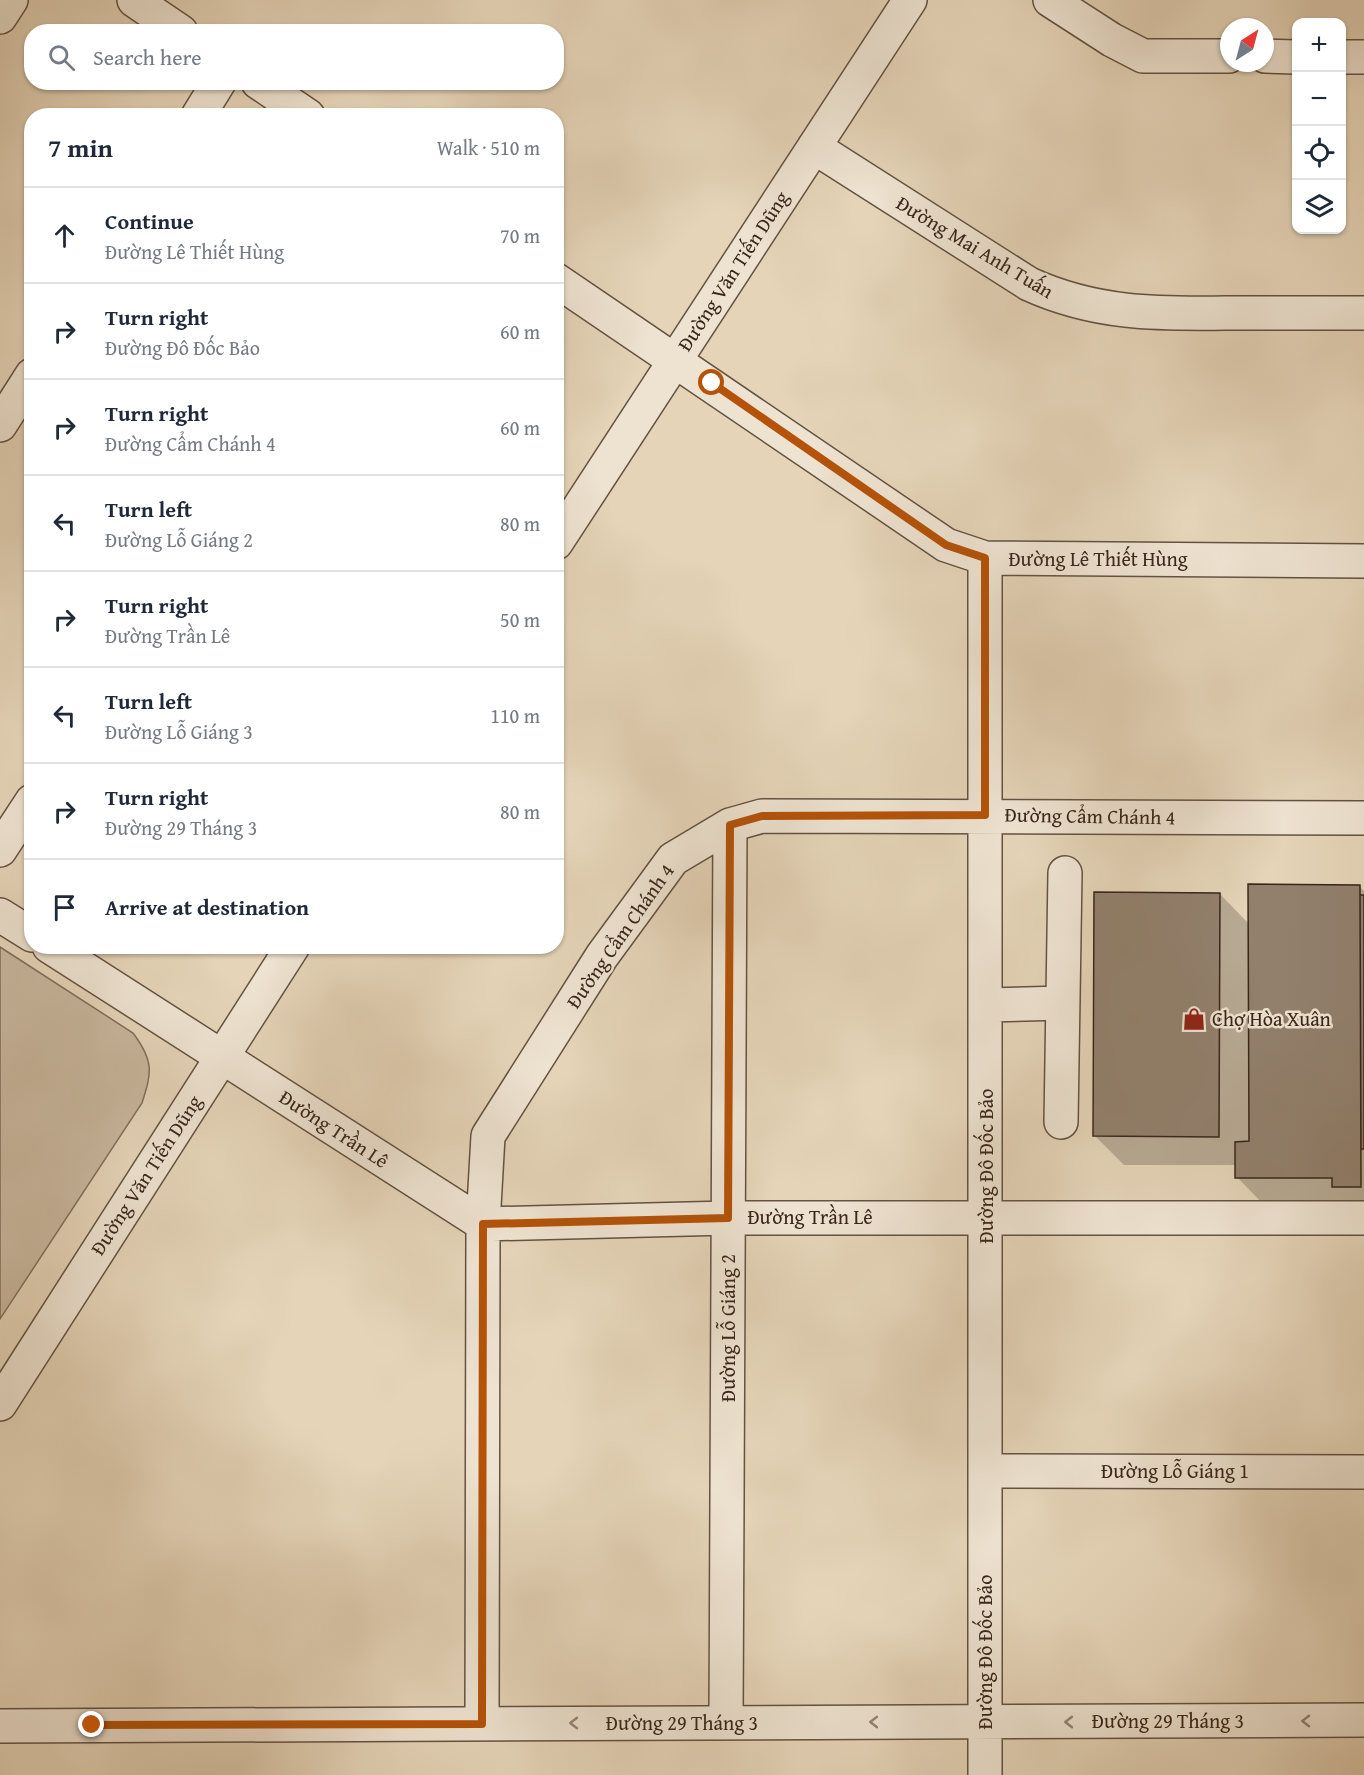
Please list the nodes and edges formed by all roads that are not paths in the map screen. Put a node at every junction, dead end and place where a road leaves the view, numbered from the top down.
1 (11, 0) edge
2 (134, 0) edge
3 (910, 0) edge
4 (1050, 0) edge
5 (0, 17) edge
6 (169, 24) edge
7 (1220, 56) edge
8 (1274, 57) edge
9 (1292, 57) edge
10 (1346, 57) edge
11 (1364, 57) edge
12 (214, 90) edge
13 (270, 90) edge
14 (203, 108) edge
15 (296, 108) edge
16 (814, 147) junction
17 (564, 285) edge
18 (1364, 313) edge
19 (676, 359) junction
20 (24, 388) edge
21 (0, 425) edge
22 (564, 531) edge
23 (985, 558) junction
24 (1364, 561) edge
25 (24, 813) edge
26 (985, 815) junction
27 (1364, 818) edge
28 (730, 825) junction
29 (0, 850) edge
30 (1065, 873) dead end
31 (0, 915) edge
32 (24, 930) edge
33 (61, 954) edge
34 (288, 954) edge
35 (1063, 1003) junction
36 (986, 1005) junction
37 (221, 1057) junction
38 (1061, 1122) dead end
39 (987, 1216) junction
40 (728, 1218) junction
41 (1364, 1218) edge
42 (483, 1224) junction
43 (0, 1404) edge
44 (985, 1471) junction
45 (1364, 1472) edge
46 (1364, 1720) edge
47 (985, 1722) junction
48 (726, 1723) junction
49 (482, 1724) junction
50 (0, 1726) edge
51 (985, 1775) edge

1 - 5 street
2 - 6 street
3 - 16 street, Đường Văn Tiến Dũng
4 - 7 street
8 - 9 street
10 - 11 street
12 - 14 street
13 - 15 street
16 - 18 street, Đường Mai Anh Tuấn
16 - 19 street, Đường Văn Tiến Dũng
17 - 19 street, Đường Lê Thiết Hùng
19 - 22 street, Đường Văn Tiến Dũng
19 - 23 street, Đường Lê Thiết Hùng
20 - 21 street
23 - 24 street, Đường Lê Thiết Hùng
23 - 26 street, Đường Đô Đốc Bảo
25 - 29 street
26 - 27 street, Đường Cẩm Chánh 4
26 - 28 street, Đường Cẩm Chánh 4
26 - 36 street, Đường Đô Đốc Bảo
28 - 40 street, Đường Lỗ Giáng 2
28 - 42 street, Đường Cẩm Chánh 4
30 - 35 street
31 - 32 street
33 - 37 street, Đường Trần Lê
34 - 37 street, Đường Văn Tiến Dũng
35 - 36 street
35 - 38 street
36 - 39 street, Đường Đô Đốc Bảo
37 - 42 street, Đường Trần Lê
37 - 43 street, Đường Văn Tiến Dũng
39 - 40 street, Đường Trần Lê
39 - 41 street, Đường Trần Lê
39 - 44 street, Đường Đô Đốc Bảo
40 - 42 street, Đường Trần Lê
40 - 48 street, Đường Lỗ Giáng 2
42 - 49 street, Đường Cẩm Chánh 4
44 - 45 street, Đường Lỗ Giáng 1
44 - 47 street, Đường Đô Đốc Bảo
46 -> 47 street, Đường 29 Tháng 3
47 -> 48 street, Đường 29 Tháng 3
47 - 51 street, Đường Đô Đốc Bảo
48 -> 49 street, Đường 29 Tháng 3
49 - 50 street, Đường 29 Tháng 3

